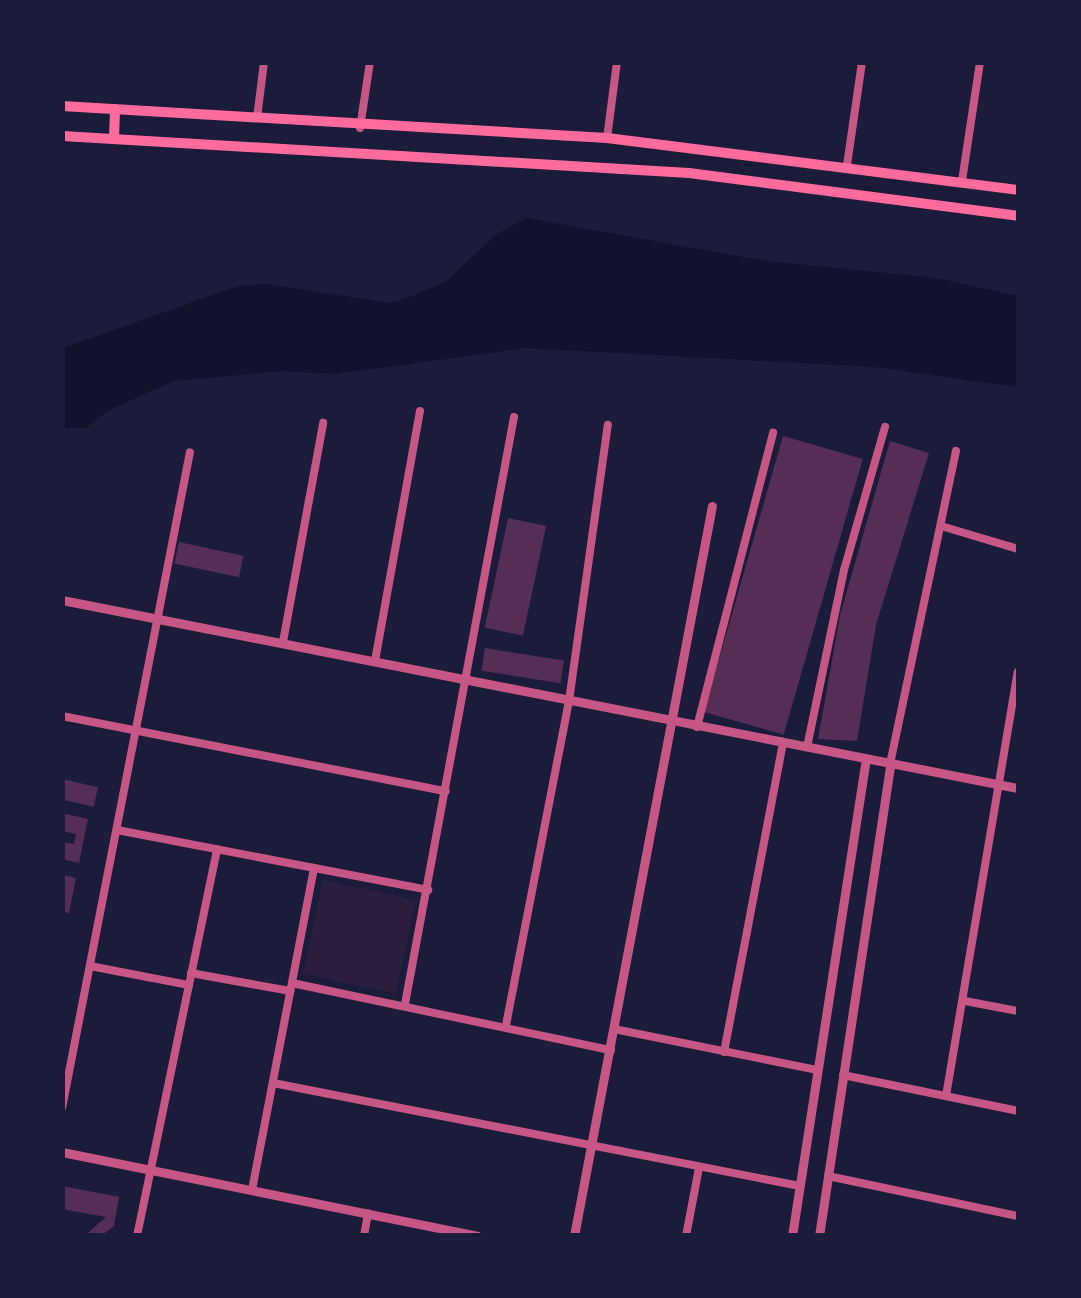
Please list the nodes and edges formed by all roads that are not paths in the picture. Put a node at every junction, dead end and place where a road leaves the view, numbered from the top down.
1 (370, 62) edge
2 (618, 62) edge
3 (862, 62) edge
4 (980, 62) edge
5 (260, 63) edge
6 (62, 106) edge
7 (114, 110) junction
8 (257, 118) junction
9 (360, 128) junction
10 (62, 136) edge
11 (606, 138) junction
12 (114, 139) junction
13 (847, 166) junction
14 (962, 181) junction
15 (1018, 190) edge
16 (1018, 216) edge
17 (420, 411) dead end
18 (514, 417) dead end
19 (323, 424) dead end
20 (608, 425) dead end
21 (886, 427) dead end
22 (773, 433) dead end
23 (956, 450) dead end
24 (190, 452) dead end
25 (712, 506) dead end
26 (941, 526) junction
27 (1018, 549) edge
28 (62, 600) edge
29 (156, 618) junction
30 (283, 642) junction
31 (375, 661) junction
32 (1018, 672) edge
33 (466, 680) junction
34 (568, 701) junction
35 (62, 716) edge
36 (675, 722) junction
37 (696, 727) junction
38 (136, 730) junction
39 (783, 742) junction
40 (807, 747) junction
41 (866, 759) junction
42 (890, 764) junction
43 (998, 784) junction
44 (1018, 788) edge
45 (446, 791) junction
46 (117, 830) junction
47 (216, 849) junction
48 (314, 868) junction
49 (428, 890) junction
50 (90, 966) junction
51 (191, 972) junction
52 (188, 985) junction
53 (291, 987) junction
54 (965, 1002) junction
55 (405, 1004) junction
56 (1018, 1011) edge
57 (506, 1025) junction
58 (614, 1030) junction
59 (611, 1050) junction
60 (724, 1052) junction
61 (818, 1070) junction
62 (843, 1075) junction
63 (272, 1083) junction
64 (946, 1096) junction
65 (62, 1108) edge
66 (1018, 1111) edge
67 (591, 1146) junction
68 (62, 1152) edge
69 (699, 1168) junction
70 (150, 1169) junction
71 (828, 1176) junction
72 (800, 1186) junction
73 (252, 1190) junction
74 (368, 1213) junction
75 (1018, 1216) edge
76 (465, 1234) edge
77 (792, 1234) edge
78 (137, 1236) edge
79 (364, 1236) edge
80 (478, 1236) edge
81 (574, 1236) edge
82 (686, 1236) edge
83 (808, 1236) edge
84 (819, 1236) edge

1 - 9 street
2 - 11 street
3 - 13 street
4 - 14 street
5 - 8 street
6 - 7 main road
7 - 8 main road
7 - 12 main road
8 - 9 main road
9 - 11 main road
10 - 12 main road
11 - 13 main road
12 - 16 main road
13 - 14 main road
14 - 15 main road
17 - 31 street
18 - 33 street
19 - 30 street
20 - 34 street
21 - 40 street
22 - 37 street
23 - 26 street
24 - 29 street
25 - 36 street
26 - 27 street
26 - 42 street
28 - 29 street
29 - 30 street
29 - 38 street
30 - 31 street
31 - 33 street
32 - 43 street
33 - 34 street
33 - 45 street
34 - 36 street
34 - 57 street
35 - 38 street
36 - 37 street
36 - 58 street
37 - 39 street
38 - 45 street
38 - 46 street
39 - 40 street
39 - 60 street
40 - 41 street
41 - 42 street
41 - 61 street
42 - 43 street
42 - 62 street
43 - 44 street
43 - 54 street
45 - 49 street
46 - 47 street
46 - 50 street
47 - 48 street
47 - 51 street
48 - 49 street
48 - 53 street
49 - 55 street
50 - 52 street
50 - 65 street
51 - 52 street
51 - 53 street
52 - 70 street
53 - 55 street
53 - 63 street
54 - 56 street
54 - 64 street
55 - 57 street
57 - 59 street
58 - 59 street
58 - 60 street
59 - 67 street
60 - 61 street
61 - 72 street
62 - 64 street
62 - 71 street
63 - 67 street
63 - 73 street
64 - 66 street
67 - 69 street
67 - 81 street
68 - 70 street
69 - 72 street
69 - 82 street
70 - 73 street
70 - 78 street
71 - 75 street
71 - 84 street
72 - 77 street
73 - 74 street
74 - 76 street
74 - 79 street
76 - 80 street
77 - 83 street

